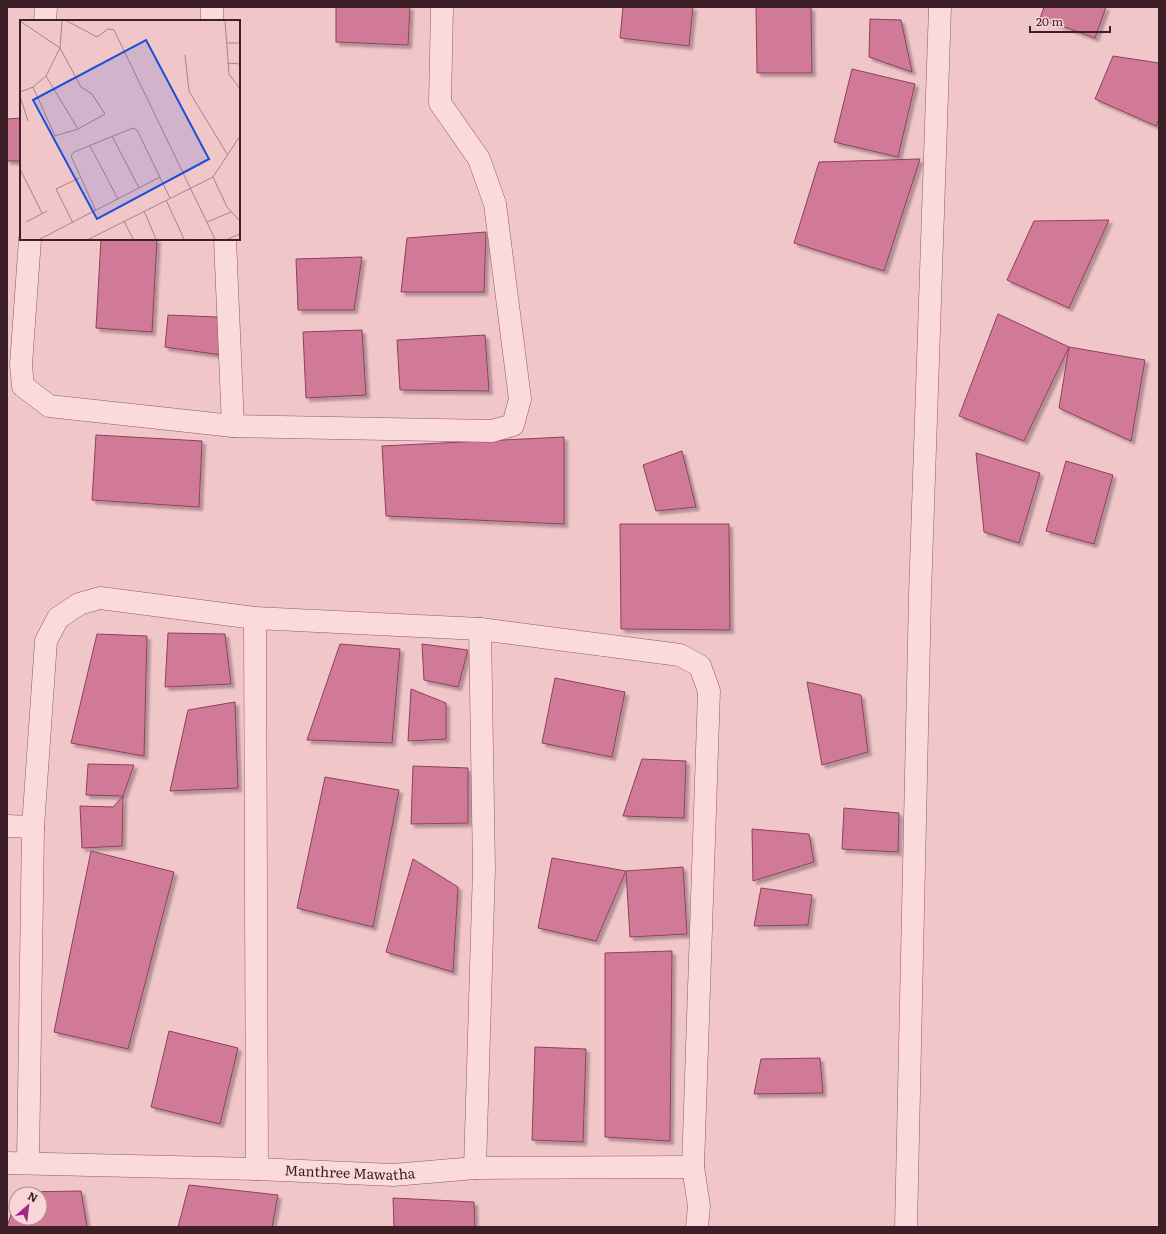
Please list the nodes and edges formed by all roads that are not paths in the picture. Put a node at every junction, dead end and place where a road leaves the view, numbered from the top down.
1 (46, 7) edge
2 (212, 7) edge
3 (442, 7) edge
4 (940, 7) edge
5 (45, 20) edge
6 (212, 20) edge
7 (30, 240) edge
8 (225, 240) edge
9 (233, 426) junction
10 (255, 618) junction
11 (480, 629) junction
12 (7, 826) edge
13 (33, 827) junction
14 (7, 1163) edge
15 (28, 1163) junction
16 (693, 1167) junction
17 (258, 1168) junction
18 (475, 1168) junction
19 (697, 1227) edge
20 (906, 1227) edge

1 - 5 street
2 - 6 street
3 - 9 street
4 - 20 street
7 - 9 street
8 - 9 street
10 - 11 street
10 - 13 street
10 - 17 street
11 - 16 street
11 - 18 street
12 - 13 street
13 - 15 street
14 - 15 street, Manthree Mawatha
15 - 17 street, Manthree Mawatha
16 - 18 street, Manthree Mawatha
16 - 19 street
17 - 18 street, Manthree Mawatha

